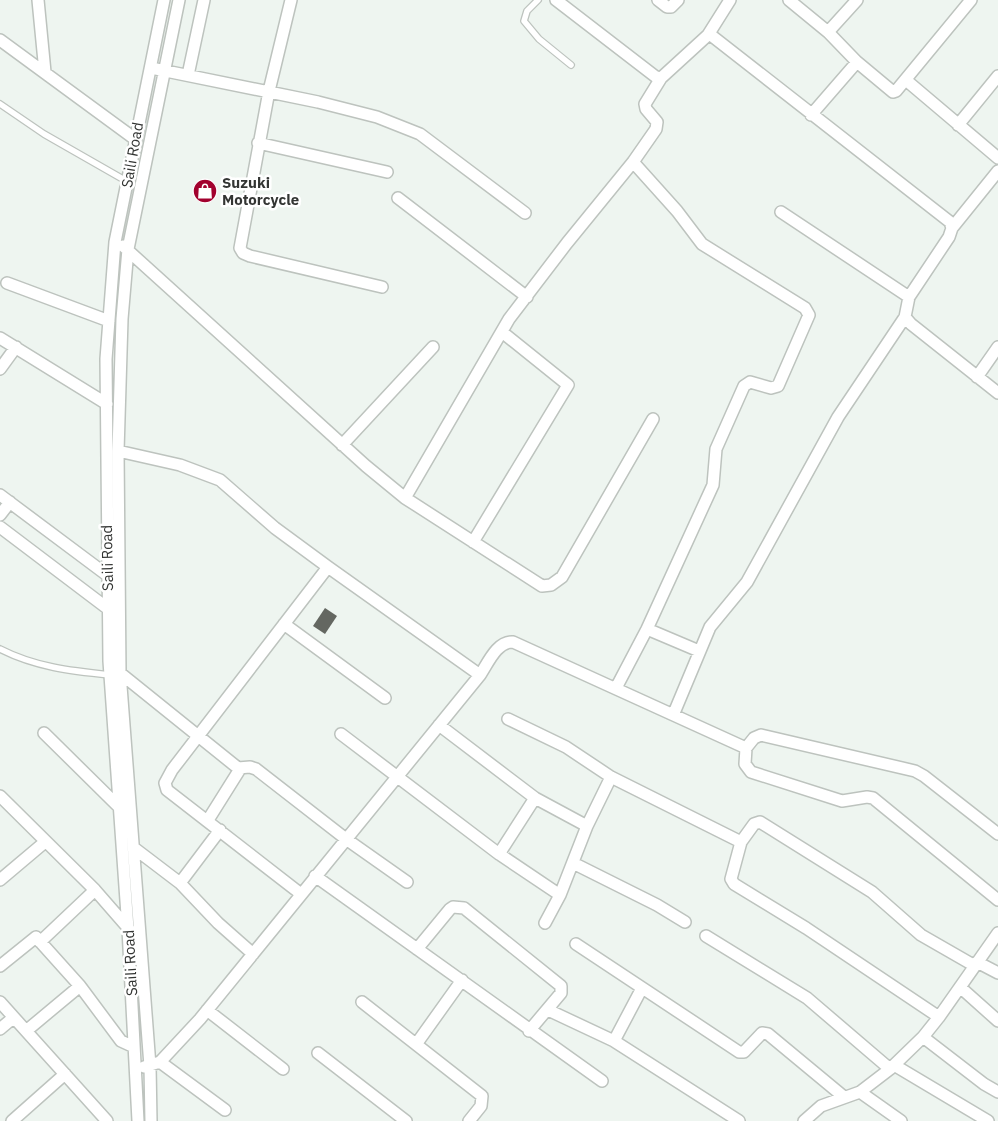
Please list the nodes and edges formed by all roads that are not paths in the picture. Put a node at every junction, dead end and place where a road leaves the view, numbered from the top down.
1 (38, 0) edge
2 (164, 0) edge
3 (179, 0) edge
4 (204, 0) edge
5 (291, 0) edge
6 (538, 0) edge
7 (556, 0) edge
8 (658, 0) edge
9 (678, 0) edge
10 (730, 0) edge
11 (789, 0) edge
12 (857, 0) edge
13 (971, 0) edge
14 (828, 32) junction
15 (708, 35) junction
16 (0, 40) edge
17 (857, 62) junction
18 (571, 65) dead end
19 (149, 68) junction
20 (164, 70) junction
21 (45, 72) junction
22 (188, 75) junction
23 (998, 76) edge
24 (661, 78) junction
25 (907, 80) junction
26 (268, 91) junction
27 (0, 104) edge
28 (811, 115) junction
29 (958, 125) junction
30 (135, 139) junction
31 (258, 143) junction
32 (998, 158) edge
33 (633, 162) junction
34 (388, 172) dead end
35 (996, 177) edge
36 (128, 182) junction
37 (398, 198) dead end
38 (780, 212) dead end
39 (525, 213) dead end
40 (952, 228) junction
41 (116, 242) junction
42 (128, 249) junction
43 (7, 283) dead end
44 (382, 287) dead end
45 (527, 296) junction
46 (909, 297) junction
47 (905, 317) junction
48 (109, 321) junction
49 (502, 332) junction
50 (0, 338) edge
51 (16, 347) junction
52 (433, 347) dead end
53 (998, 347) edge
54 (0, 368) edge
55 (977, 377) junction
56 (998, 393) edge
57 (107, 404) junction
58 (653, 419) dead end
59 (342, 445) junction
60 (118, 451) junction
61 (0, 495) edge
62 (404, 498) junction
63 (10, 502) junction
64 (0, 515) edge
65 (0, 528) edge
66 (473, 542) junction
67 (328, 567) junction
68 (107, 575) junction
69 (108, 608) junction
70 (284, 624) junction
71 (647, 629) junction
72 (0, 649) edge
73 (699, 651) junction
74 (115, 674) junction
75 (480, 675) junction
76 (616, 688) junction
77 (385, 698) dead end
78 (674, 713) junction
79 (508, 719) dead end
80 (439, 725) junction
81 (44, 733) dead end
82 (341, 734) dead end
83 (198, 737) junction
84 (746, 748) junction
85 (240, 769) junction
86 (398, 776) junction
87 (611, 777) junction
88 (0, 796) edge
89 (535, 798) junction
90 (119, 807) junction
91 (208, 820) junction
92 (587, 826) junction
93 (220, 830) junction
94 (998, 834) edge
95 (346, 839) junction
96 (45, 842) junction
97 (741, 842) junction
98 (134, 848) junction
99 (499, 854) junction
100 (573, 863) junction
101 (315, 876) junction
102 (0, 880) edge
103 (407, 882) dead end
104 (180, 883) junction
105 (95, 890) junction
106 (301, 894) junction
107 (560, 895) junction
108 (998, 900) edge
109 (685, 922) dead end
110 (545, 923) dead end
111 (128, 929) junction
112 (140, 933) junction
113 (998, 933) edge
114 (706, 936) dead end
115 (40, 942) junction
116 (576, 944) dead end
117 (417, 949) junction
118 (253, 954) junction
119 (976, 964) junction
120 (0, 966) edge
121 (998, 973) edge
122 (462, 980) junction
123 (80, 986) junction
124 (960, 987) junction
125 (642, 988) junction
126 (0, 1002) edge
127 (362, 1002) dead end
128 (207, 1010) junction
129 (548, 1010) junction
130 (939, 1017) junction
131 (13, 1018) junction
132 (998, 1020) edge
133 (0, 1029) edge
134 (26, 1031) junction
135 (529, 1031) junction
136 (923, 1037) junction
137 (614, 1041) junction
138 (417, 1043) junction
139 (134, 1047) junction
140 (318, 1053) dead end
141 (155, 1064) junction
142 (892, 1067) junction
143 (136, 1069) junction
144 (283, 1070) dead end
145 (65, 1074) junction
146 (602, 1081) dead end
147 (860, 1092) junction
148 (998, 1092) edge
149 (844, 1097) junction
150 (226, 1110) dead end
151 (12, 1121) edge
152 (107, 1121) edge
153 (138, 1121) edge
154 (151, 1121) edge
155 (406, 1121) edge
156 (469, 1121) edge
157 (739, 1121) edge
158 (804, 1121) edge
159 (901, 1121) edge
160 (988, 1121) edge

1 - 21 street
2 - 19 street, Saili Road
3 - 20 street
4 - 22 street
5 - 26 street
6 - 18 lane
7 - 24 street
8 - 9 street
10 - 15 street
11 - 14 street
12 - 14 street
13 - 25 street
14 - 17 street
15 - 24 street
15 - 28 street
16 - 21 street
17 - 25 street
17 - 28 street
19 - 20 street
19 - 30 street, Saili Road
20 - 22 street
20 - 42 street
21 - 30 street
22 - 26 street
23 - 29 street
24 - 33 street
25 - 29 street
26 - 31 street
26 - 39 street
27 - 36 lane
28 - 40 street
29 - 32 street
30 - 36 street, Saili Road
31 - 34 street
31 - 44 street
33 - 45 street
33 - 71 street
35 - 40 street
36 - 41 street, Saili Road
37 - 45 street
38 - 46 street
40 - 46 street
41 - 42 street
41 - 48 street, Saili Road
42 - 59 street
42 - 60 street
43 - 48 street
45 - 49 street
46 - 47 street
47 - 55 street
47 - 73 street
48 - 57 street, Saili Road
49 - 62 street
49 - 66 street
50 - 51 street
51 - 54 street
51 - 57 street
52 - 59 street
53 - 55 street
55 - 56 street
57 - 68 street, Saili Road
58 - 66 street
59 - 62 street
60 - 67 street
60 - 74 street
61 - 63 street
62 - 66 street
63 - 64 street
63 - 68 street
65 - 69 street
67 - 70 street
67 - 75 street
68 - 69 street, Saili Road
69 - 74 street, Saili Road
70 - 77 street
70 - 83 street
71 - 73 street
71 - 76 street
72 - 74 lane
73 - 78 street
74 - 83 street
74 - 90 street, Saili Road
74 - 98 street
75 - 76 street
75 - 80 street
76 - 78 street
78 - 84 street
79 - 87 street
80 - 86 street
80 - 89 street
81 - 90 street
82 - 86 street
83 - 85 street
83 - 91 street
84 - 94 street
84 - 108 street
85 - 91 street
85 - 95 street
86 - 95 street
86 - 99 street
87 - 92 street
87 - 97 street
88 - 96 street
89 - 92 street
89 - 99 street
90 - 111 street, Saili Road
91 - 93 street
92 - 100 street
93 - 104 street
93 - 106 street
95 - 101 street
95 - 103 street
96 - 102 street
96 - 105 street
97 - 119 street
97 - 130 street
98 - 104 street
98 - 112 street
99 - 107 street
100 - 107 street
100 - 109 street
101 - 106 street
101 - 117 street
104 - 118 street
105 - 111 street
105 - 115 street
106 - 118 street
107 - 110 street
111 - 112 street
111 - 139 street, Saili Road
112 - 141 street
113 - 119 street
114 - 142 street
115 - 120 street
115 - 123 street
116 - 125 street
117 - 122 street
117 - 129 street
118 - 128 street
119 - 121 street
119 - 124 street
122 - 135 street
122 - 138 street
123 - 134 street
123 - 139 street
124 - 130 street
124 - 132 street
125 - 137 street
125 - 149 street
126 - 131 street
127 - 138 street
128 - 141 street
128 - 144 street
129 - 135 street
129 - 137 street
130 - 136 street
131 - 133 street
131 - 134 street
134 - 145 street
135 - 146 street
136 - 142 street
136 - 148 street
137 - 157 street
138 - 156 street
139 - 143 street, Saili Road
140 - 155 street
141 - 143 street
141 - 150 street
141 - 154 street
142 - 147 street
142 - 160 street
143 - 153 street, Saili Road
145 - 151 street
145 - 152 street
147 - 149 street
147 - 159 street
149 - 158 street

